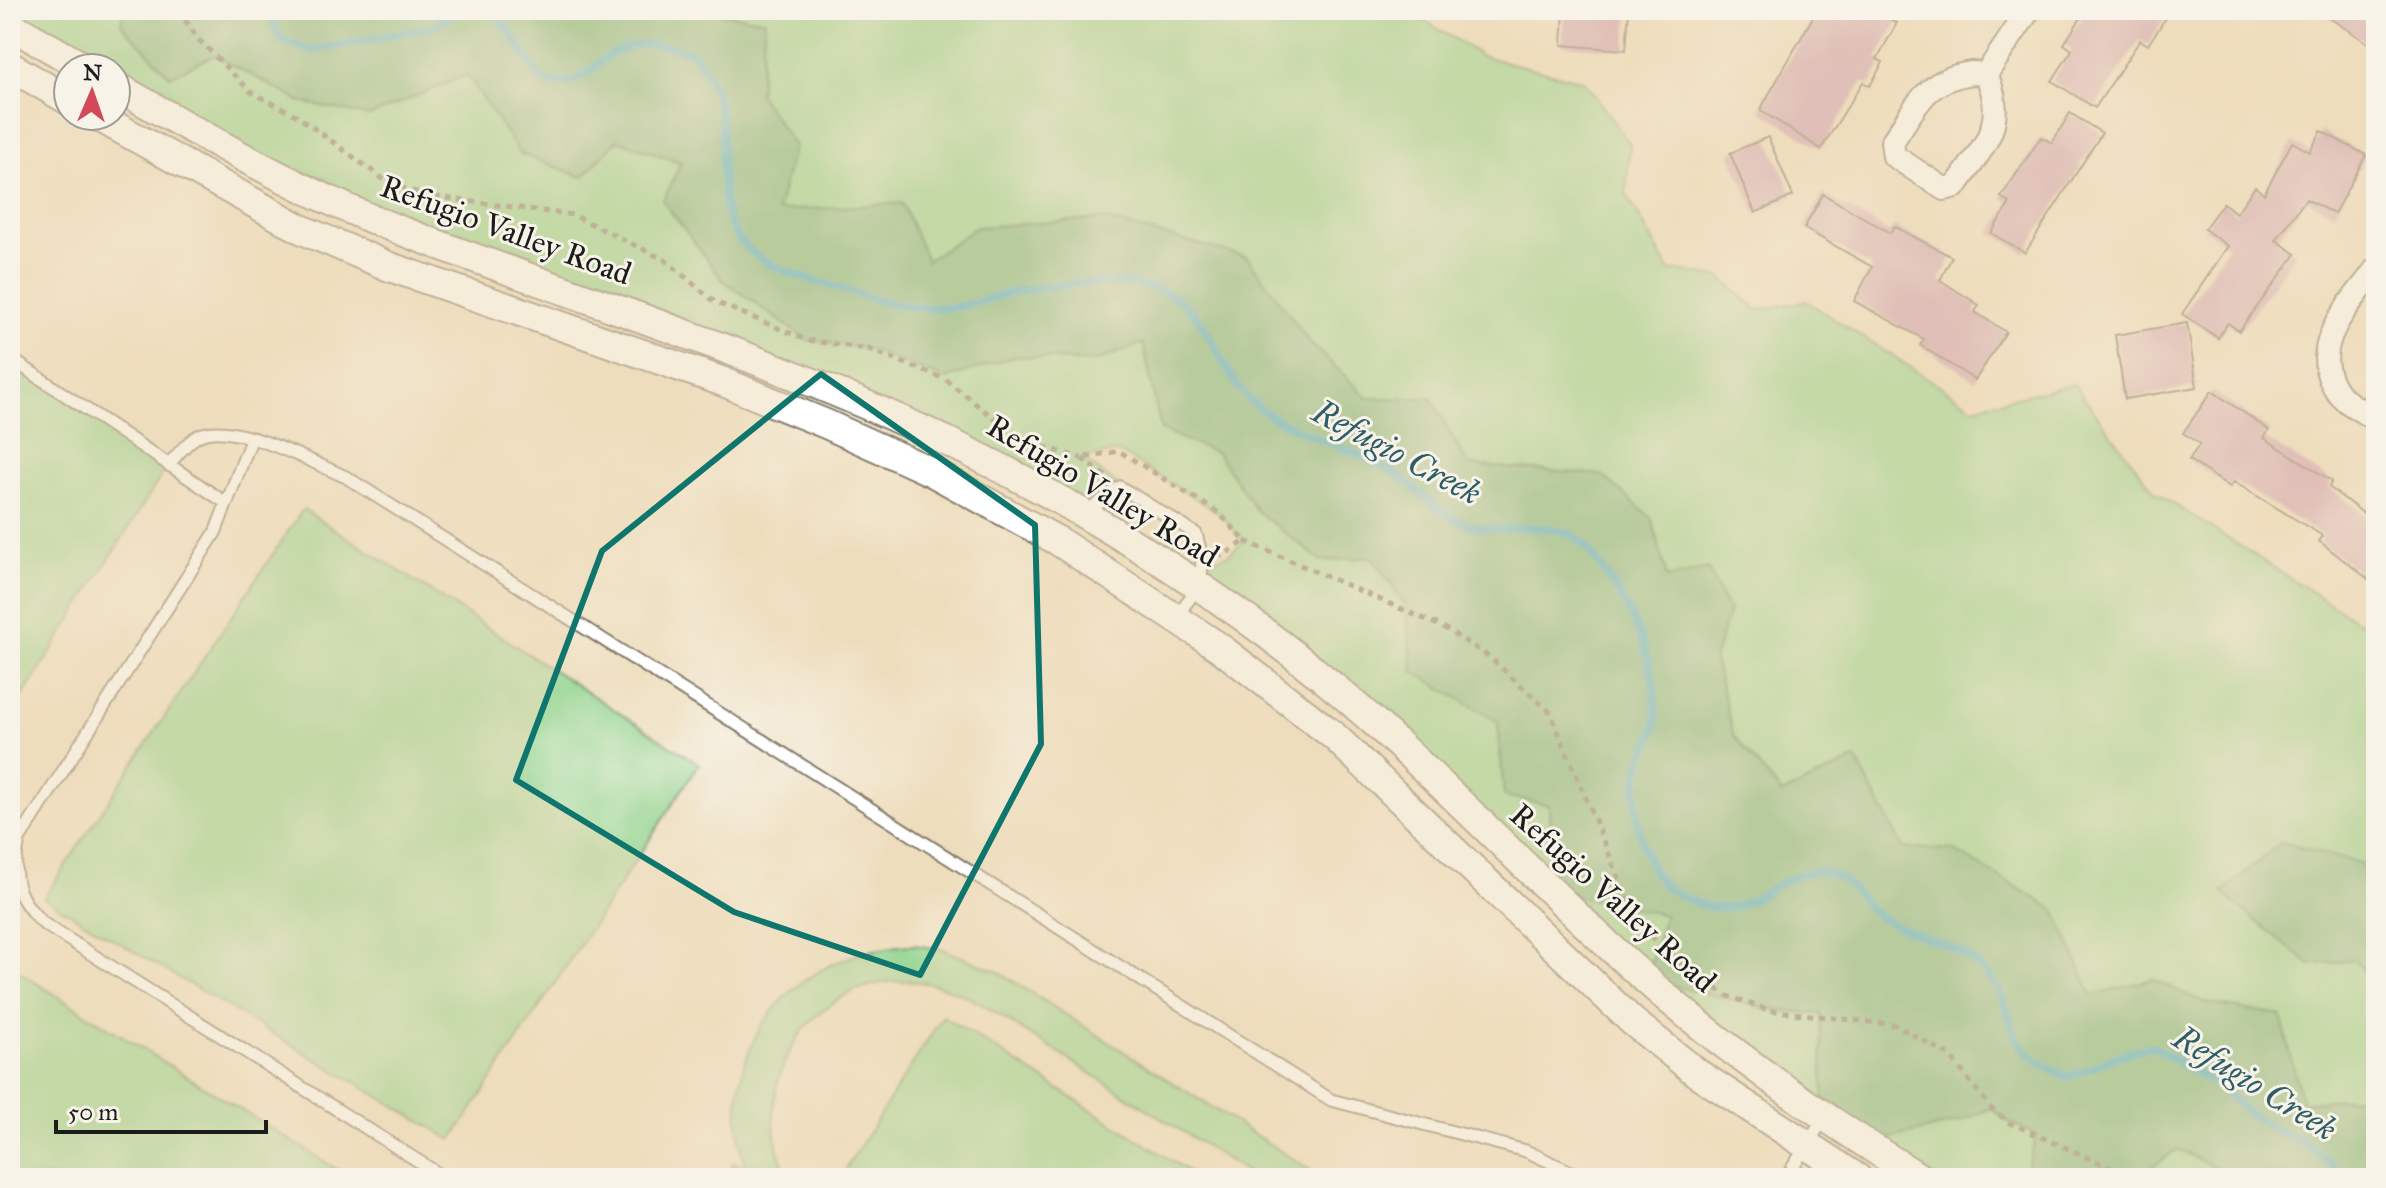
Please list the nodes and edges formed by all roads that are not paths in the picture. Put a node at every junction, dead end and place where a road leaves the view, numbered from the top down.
1 (2029, 10) edge
2 (10, 25) edge
3 (57, 52) edge
4 (10, 66) edge
5 (1986, 74) junction
6 (52, 91) edge
7 (132, 95) edge
8 (126, 132) edge
9 (2376, 269) edge
10 (10, 358) edge
11 (2376, 420) edge
12 (251, 440) junction
13 (168, 465) junction
14 (226, 503) junction
15 (1085, 514) junction
16 (1199, 588) junction
17 (1176, 616) junction
18 (1824, 1117) junction
19 (1807, 1145) junction
20 (1855, 1165) edge
21 (445, 1178) edge
22 (1584, 1178) edge
23 (1786, 1178) edge
24 (1920, 1178) edge

1 - 5 street
2 - 3 street
4 - 6 street
5 - 5 street
7 - 15 street, Refugio Valley Road
8 - 17 street, Refugio Valley Road
9 - 11 street
10 - 13 lane
12 - 13 lane
12 - 14 lane
12 - 22 lane
13 - 14 lane
14 - 21 lane
15 - 16 street, Refugio Valley Road
15 - 16 lane
16 - 17 lane
16 - 18 street, Refugio Valley Road
17 - 19 street, Refugio Valley Road
18 - 19 lane
18 - 20 street, Refugio Valley Road
19 - 20 street, Refugio Valley Road
19 - 23 lane
20 - 24 street, Refugio Valley Road

